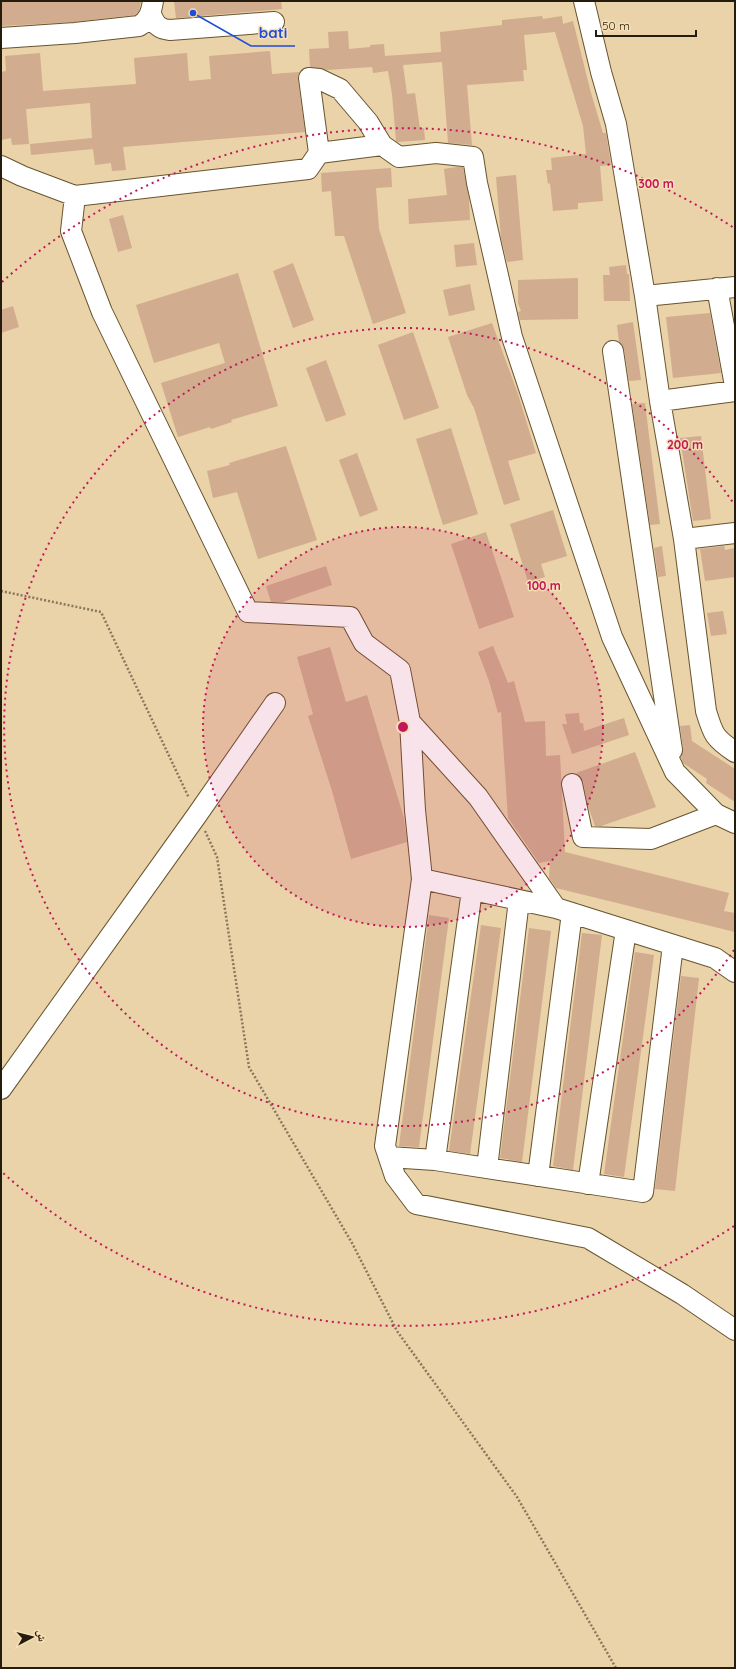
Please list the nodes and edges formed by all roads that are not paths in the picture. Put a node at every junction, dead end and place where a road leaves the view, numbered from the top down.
1 (584, 1) edge
2 (152, 8) edge
3 (274, 22) dead end
4 (1, 38) edge
5 (382, 144) junction
6 (318, 153) junction
7 (1, 166) edge
8 (75, 196) junction
9 (726, 288) edge
10 (646, 296) junction
11 (613, 351) dead end
12 (735, 386) edge
13 (735, 391) edge
14 (660, 401) junction
15 (735, 533) edge
16 (684, 539) junction
17 (274, 703) dead end
18 (410, 722) junction
19 (735, 752) edge
20 (675, 772) junction
21 (572, 784) dead end
22 (716, 814) junction
23 (735, 823) edge
24 (422, 879) junction
25 (472, 890) junction
26 (519, 900) junction
27 (564, 911) junction
28 (626, 930) junction
29 (673, 945) junction
30 (735, 972) edge
31 (1, 1089) edge
32 (388, 1157) junction
33 (435, 1160) junction
34 (487, 1168) junction
35 (538, 1176) junction
36 (588, 1184) junction
37 (735, 1330) edge

1 - 10 street
2 - 3 street
2 - 4 street
5 - 6 street
5 - 6 street
5 - 20 street
6 - 8 street
7 - 8 street
8 - 18 street
9 - 10 street
9 - 12 street
10 - 14 street
11 - 20 street
13 - 14 street
14 - 16 street
15 - 16 street
16 - 19 street
17 - 31 street
18 - 24 street
18 - 27 street
20 - 22 street
21 - 22 street
22 - 23 street
24 - 25 street
24 - 32 street
25 - 26 street
25 - 33 street
26 - 27 street
26 - 34 street
27 - 28 street
27 - 35 street
28 - 29 street
28 - 36 street
29 - 30 street
29 - 36 street
32 - 33 street
32 - 37 street
33 - 34 street
34 - 35 street
35 - 36 street

